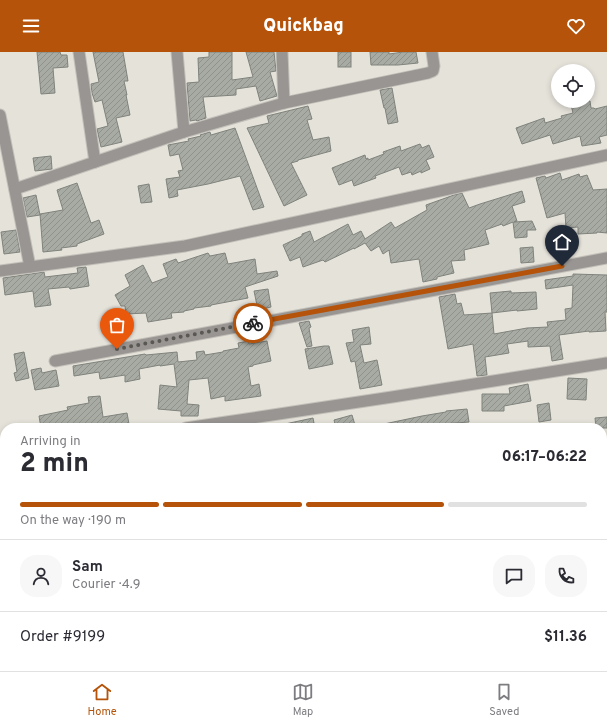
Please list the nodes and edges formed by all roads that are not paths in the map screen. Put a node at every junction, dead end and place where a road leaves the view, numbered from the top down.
1 (79, 52) edge
2 (177, 52) edge
3 (282, 52) edge
4 (432, 52) edge
5 (284, 103) junction
6 (0, 115) edge
7 (184, 132) junction
8 (607, 155) edge
9 (94, 162) junction
10 (15, 189) junction
11 (607, 258) edge
12 (30, 267) junction
13 (0, 272) edge
14 (55, 361) dead end
15 (607, 363) edge
16 (220, 423) edge

1 - 9 street
2 - 7 street
3 - 5 street
4 - 5 street
5 - 7 street
6 - 10 street
7 - 9 street
8 - 12 street
9 - 10 street
10 - 12 street
11 - 14 street
12 - 13 street
15 - 16 street

